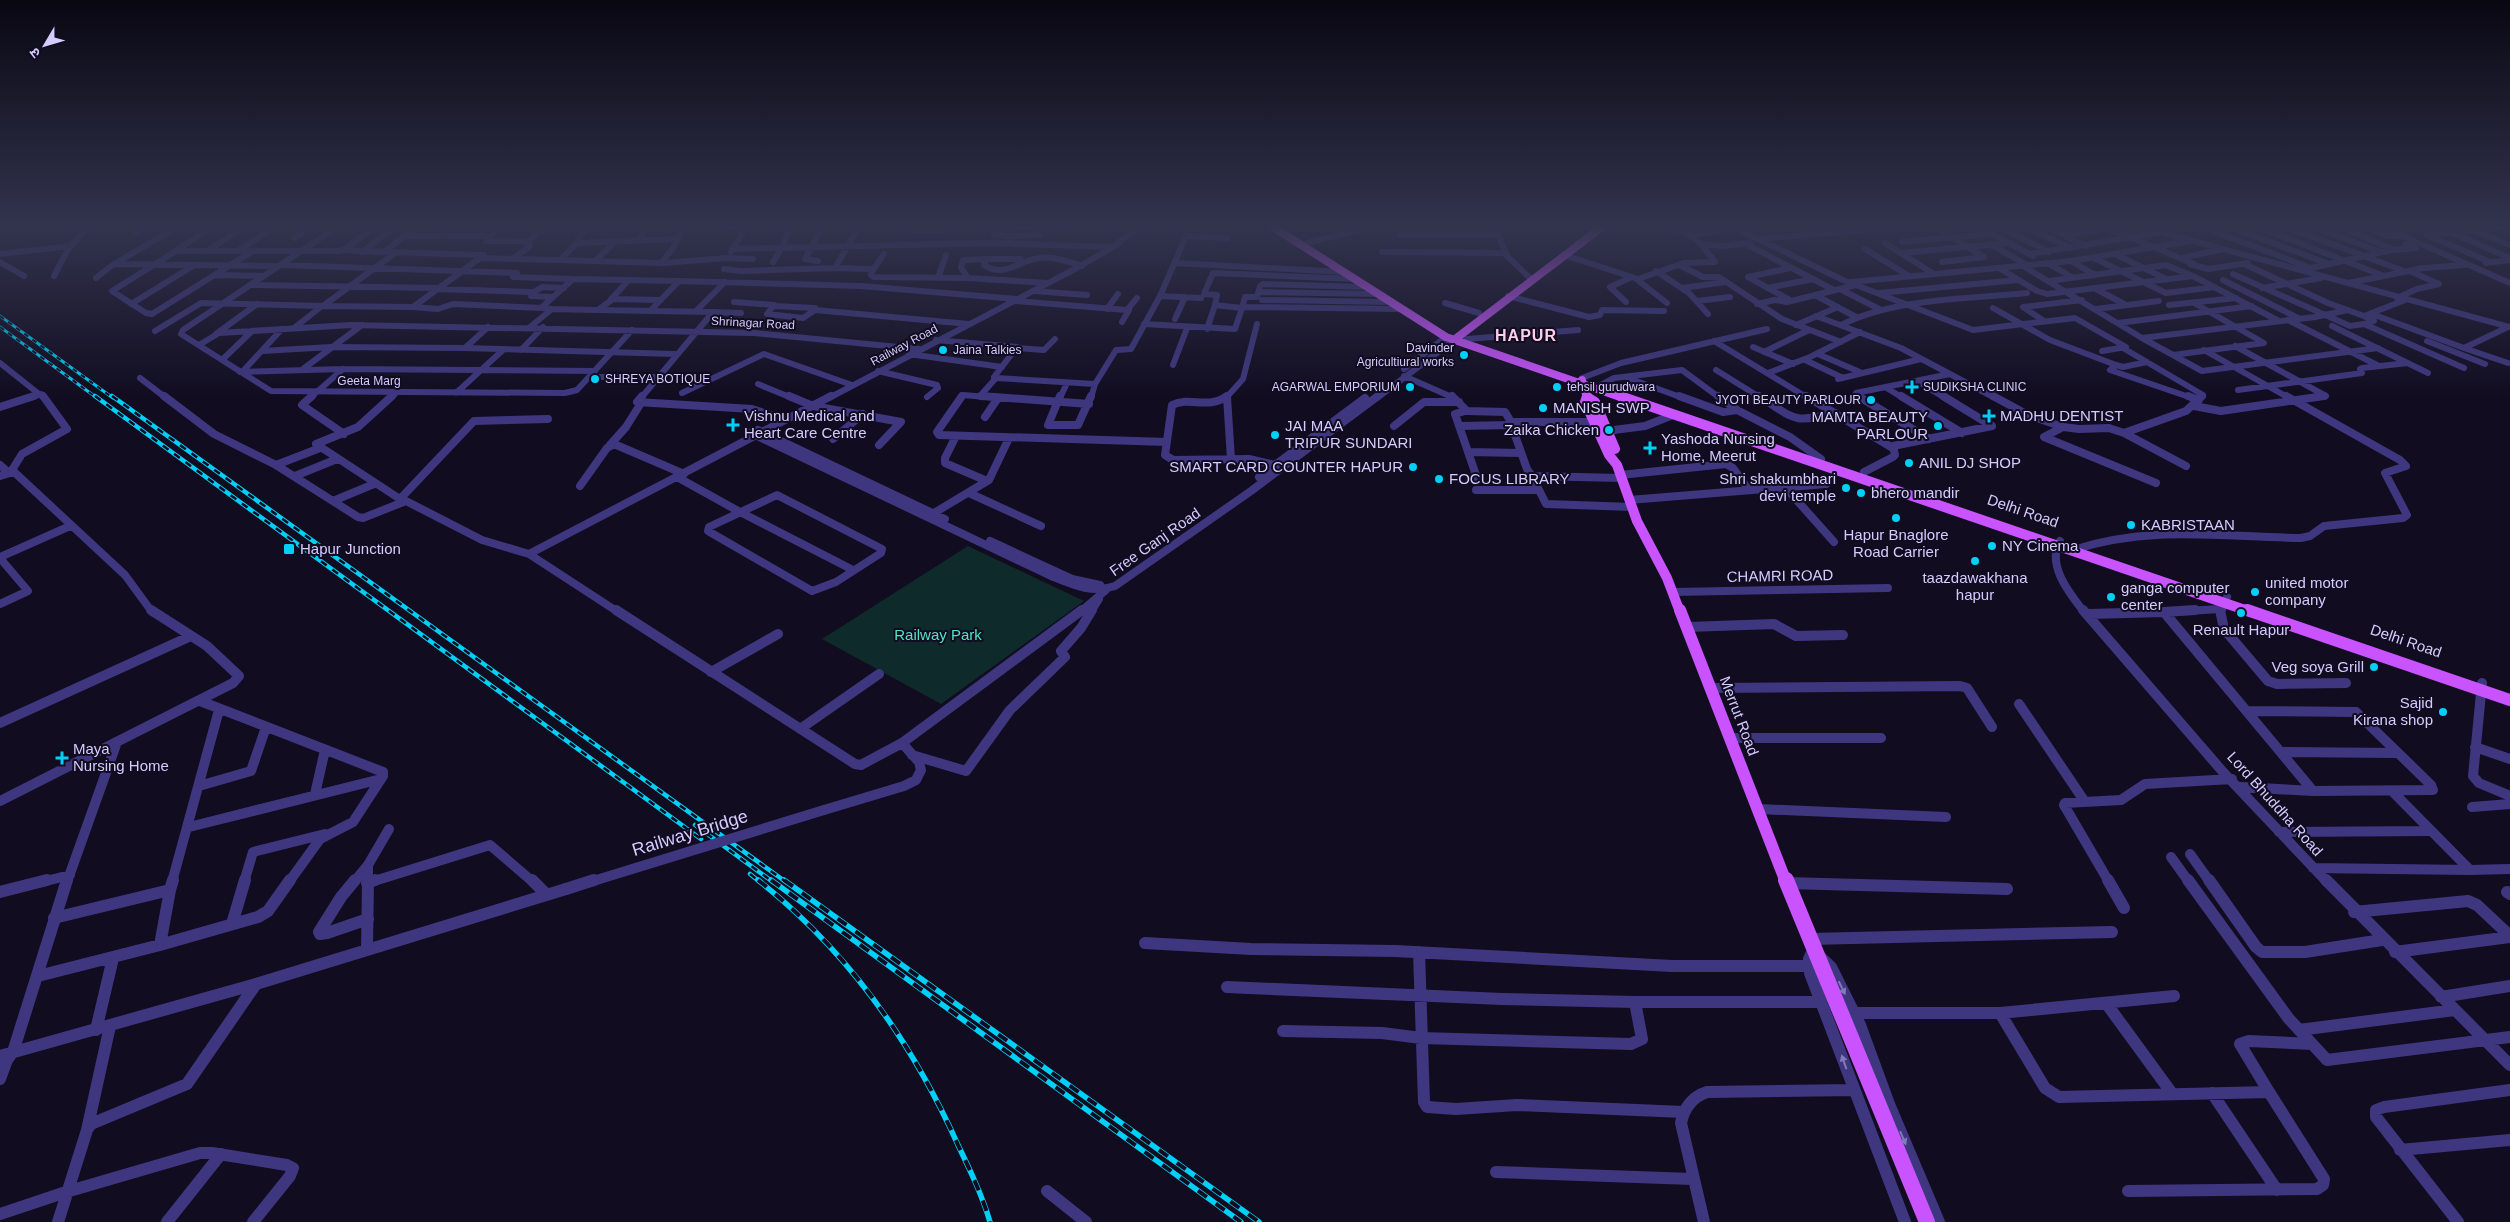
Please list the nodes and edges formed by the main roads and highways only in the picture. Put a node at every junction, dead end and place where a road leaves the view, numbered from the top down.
1 (1362, 284) edge
2 (1371, 284) edge
3 (1520, 284) edge
4 (1522, 284) edge
5 (1452, 336) junction
6 (1521, 360) junction
7 (1582, 381) junction
8 (1587, 397) junction
9 (1826, 462) junction
10 (1619, 473) junction
11 (1958, 508) junction
12 (2482, 687) junction
13 (2510, 693) edge
14 (2510, 700) edge
15 (1927, 1222) edge

1 - 5 main road
2 - 5 main road
3 - 5 main road
4 - 5 main road
5 - 6 main road
5 - 6 main road
6 - 7 main road
7 - 8 main road, Merrut Road
7 - 9 main road, Delhi Road
7 - 9 main road, Delhi Road
8 - 10 main road, Merrut Road
8 - 10 main road, Merrut Road
9 - 11 main road, Delhi Road
9 - 11 main road, Delhi Road
10 - 15 main road, Merrut Road
11 - 12 main road, Delhi Road
12 - 13 main road, Delhi Road
12 - 14 main road, Delhi Road

